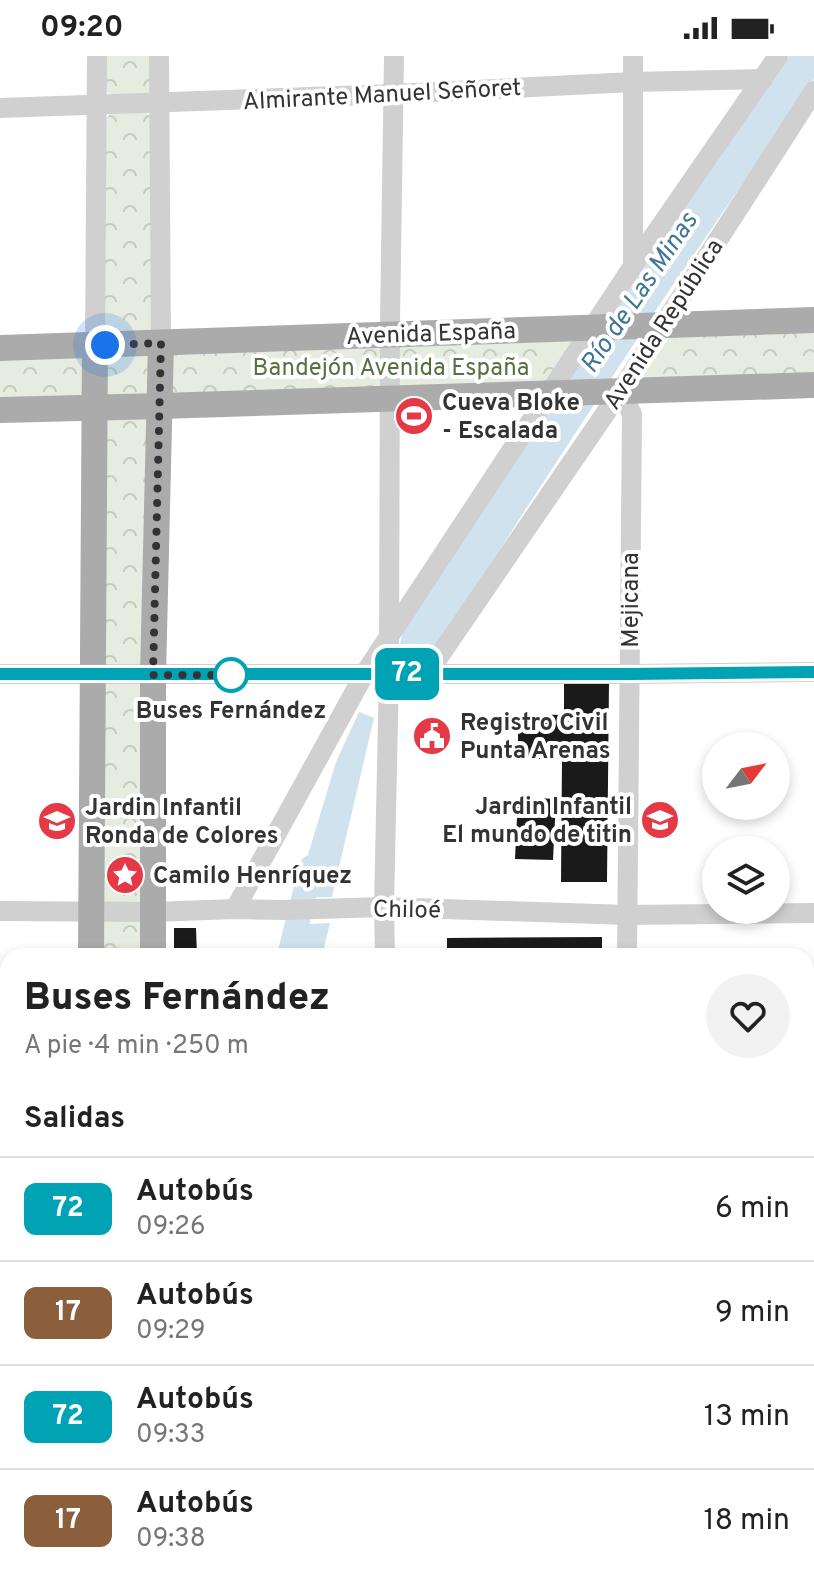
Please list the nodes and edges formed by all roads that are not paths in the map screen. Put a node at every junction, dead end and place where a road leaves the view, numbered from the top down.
1 (97, 56) edge
2 (159, 56) edge
3 (394, 56) edge
4 (633, 56) edge
5 (778, 56) edge
6 (763, 79) junction
7 (633, 82) junction
8 (814, 91) edge
9 (394, 94) junction
10 (160, 103) junction
11 (97, 105) junction
12 (0, 108) edge
13 (633, 266) junction
14 (814, 320) edge
15 (656, 327) junction
16 (596, 328) junction
17 (389, 334) junction
18 (161, 343) junction
19 (95, 346) junction
20 (0, 348) edge
21 (814, 385) edge
22 (614, 392) junction
23 (552, 394) junction
24 (389, 399) junction
25 (161, 406) junction
26 (94, 407) junction
27 (0, 410) edge
28 (390, 633) junction
29 (814, 672) edge
30 (365, 673) junction
31 (389, 673) junction
32 (0, 674) edge
33 (427, 674) junction
34 (630, 674) junction
35 (153, 675) junction
36 (94, 676) junction
37 (384, 907) junction
38 (235, 909) junction
39 (0, 911) edge
40 (93, 911) junction
41 (153, 912) junction
42 (814, 913) edge
43 (627, 915) junction
44 (91, 948) edge
45 (153, 948) edge
46 (385, 948) edge
47 (627, 948) edge

1 - 11 street
2 - 10 street
3 - 9 street
4 - 7 street
5 - 6 street
6 - 7 street, Almirante Manuel Señoret
6 - 13 street
7 - 9 street, Almirante Manuel Señoret
7 - 13 street
8 - 15 street, Avenida República
9 - 10 street, Almirante Manuel Señoret
9 - 17 street
10 - 11 street, Almirante Manuel Señoret
10 - 18 street
11 - 12 street, Almirante Manuel Señoret
11 - 19 street
13 - 16 street
14 - 15 main road, Avenida España
15 - 16 main road, Avenida España
15 - 22 street, Avenida República
16 - 17 main road, Avenida España
16 - 23 street
17 - 18 main road, Avenida España
17 - 24 street
18 - 19 main road, Avenida España
18 - 25 main road
19 - 20 main road, Avenida España
19 - 26 main road
21 - 22 main road
22 - 23 main road
22 - 33 street, Avenida República
22 - 34 street, Mejicana
23 - 24 main road
23 - 28 street
24 - 25 main road
24 - 28 street
25 - 26 main road
25 - 35 main road
26 - 27 main road
26 - 36 main road
28 - 30 street
28 - 31 street
29 - 34 street
30 - 31 street
30 - 35 street
30 - 38 street
31 - 33 street
31 - 37 street
32 - 36 street
33 - 34 street
34 - 43 street, Mejicana
35 - 36 street
35 - 41 main road
36 - 40 main road
37 - 38 street, Chiloé
37 - 43 street, Chiloé
37 - 46 street
38 - 41 street, Chiloé
39 - 40 street, Chiloé
40 - 41 street, Chiloé
40 - 44 main road
41 - 45 main road
42 - 43 street, Chiloé
43 - 47 street, Mejicana

